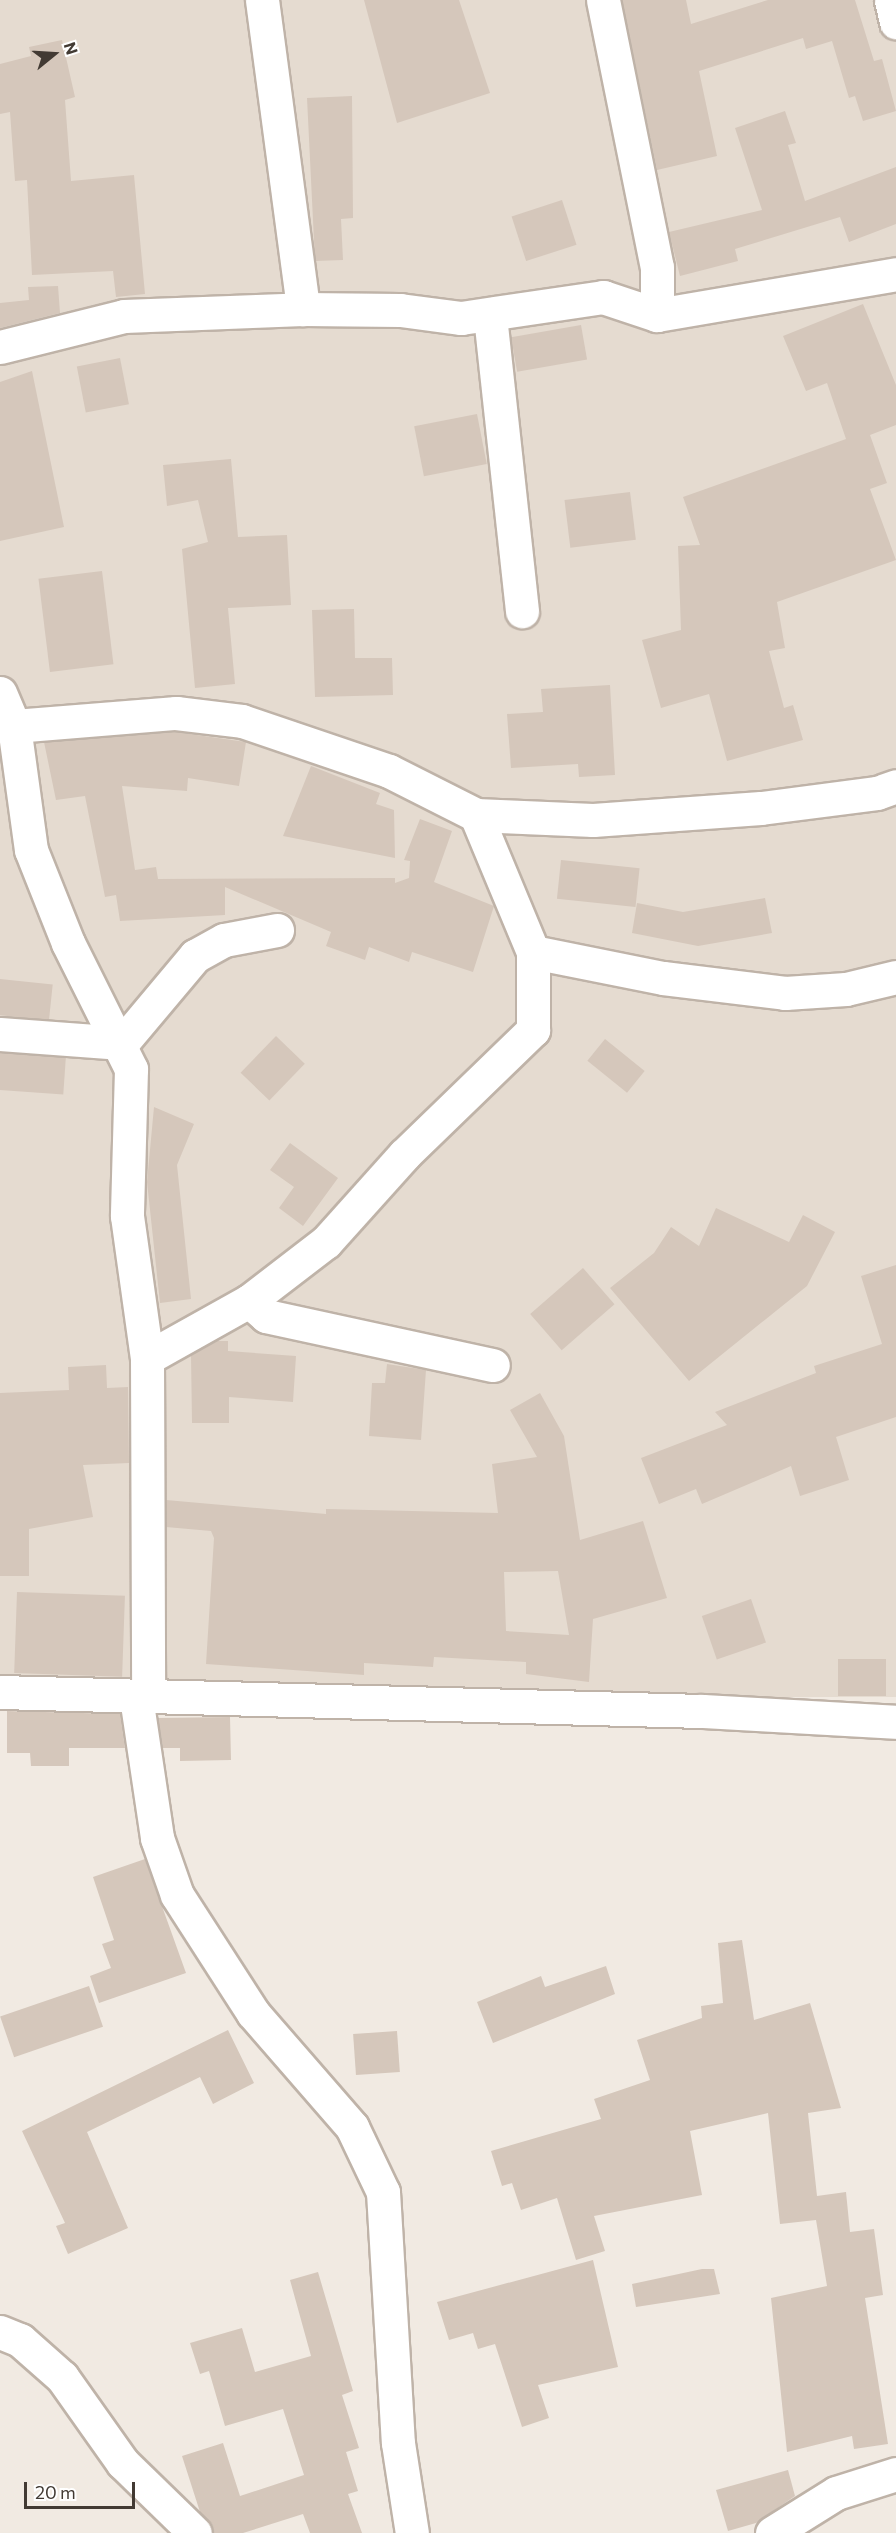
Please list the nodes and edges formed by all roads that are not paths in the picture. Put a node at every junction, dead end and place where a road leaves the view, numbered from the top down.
1 (262, 0) edge
2 (603, 0) edge
3 (891, 0) edge
4 (896, 22) edge
5 (896, 274) edge
6 (303, 309) junction
7 (657, 315) junction
8 (490, 316) junction
9 (0, 347) edge
10 (522, 611) dead end
11 (0, 693) edge
12 (14, 726) junction
13 (896, 786) edge
14 (476, 815) junction
15 (277, 930) dead end
16 (532, 952) junction
17 (896, 977) edge
18 (0, 1034) edge
19 (122, 1043) junction
20 (249, 1301) junction
21 (147, 1358) junction
22 (493, 1365) dead end
23 (0, 1692) edge
24 (142, 1697) junction
25 (896, 1722) edge
26 (0, 2332) edge
27 (896, 2474) edge
28 (195, 2533) edge
29 (412, 2533) edge
30 (772, 2533) edge

1 - 6 street
2 - 7 street
3 - 4 street
5 - 7 street
6 - 8 street
6 - 9 street
7 - 8 street
8 - 10 street
11 - 12 street
12 - 14 street
12 - 19 street
13 - 14 street
14 - 16 street
15 - 19 street
16 - 17 street
16 - 20 street
18 - 19 street
19 - 21 street
20 - 21 street
20 - 22 street
21 - 24 street
23 - 24 street
24 - 25 street
24 - 29 street
26 - 28 street
27 - 30 street

